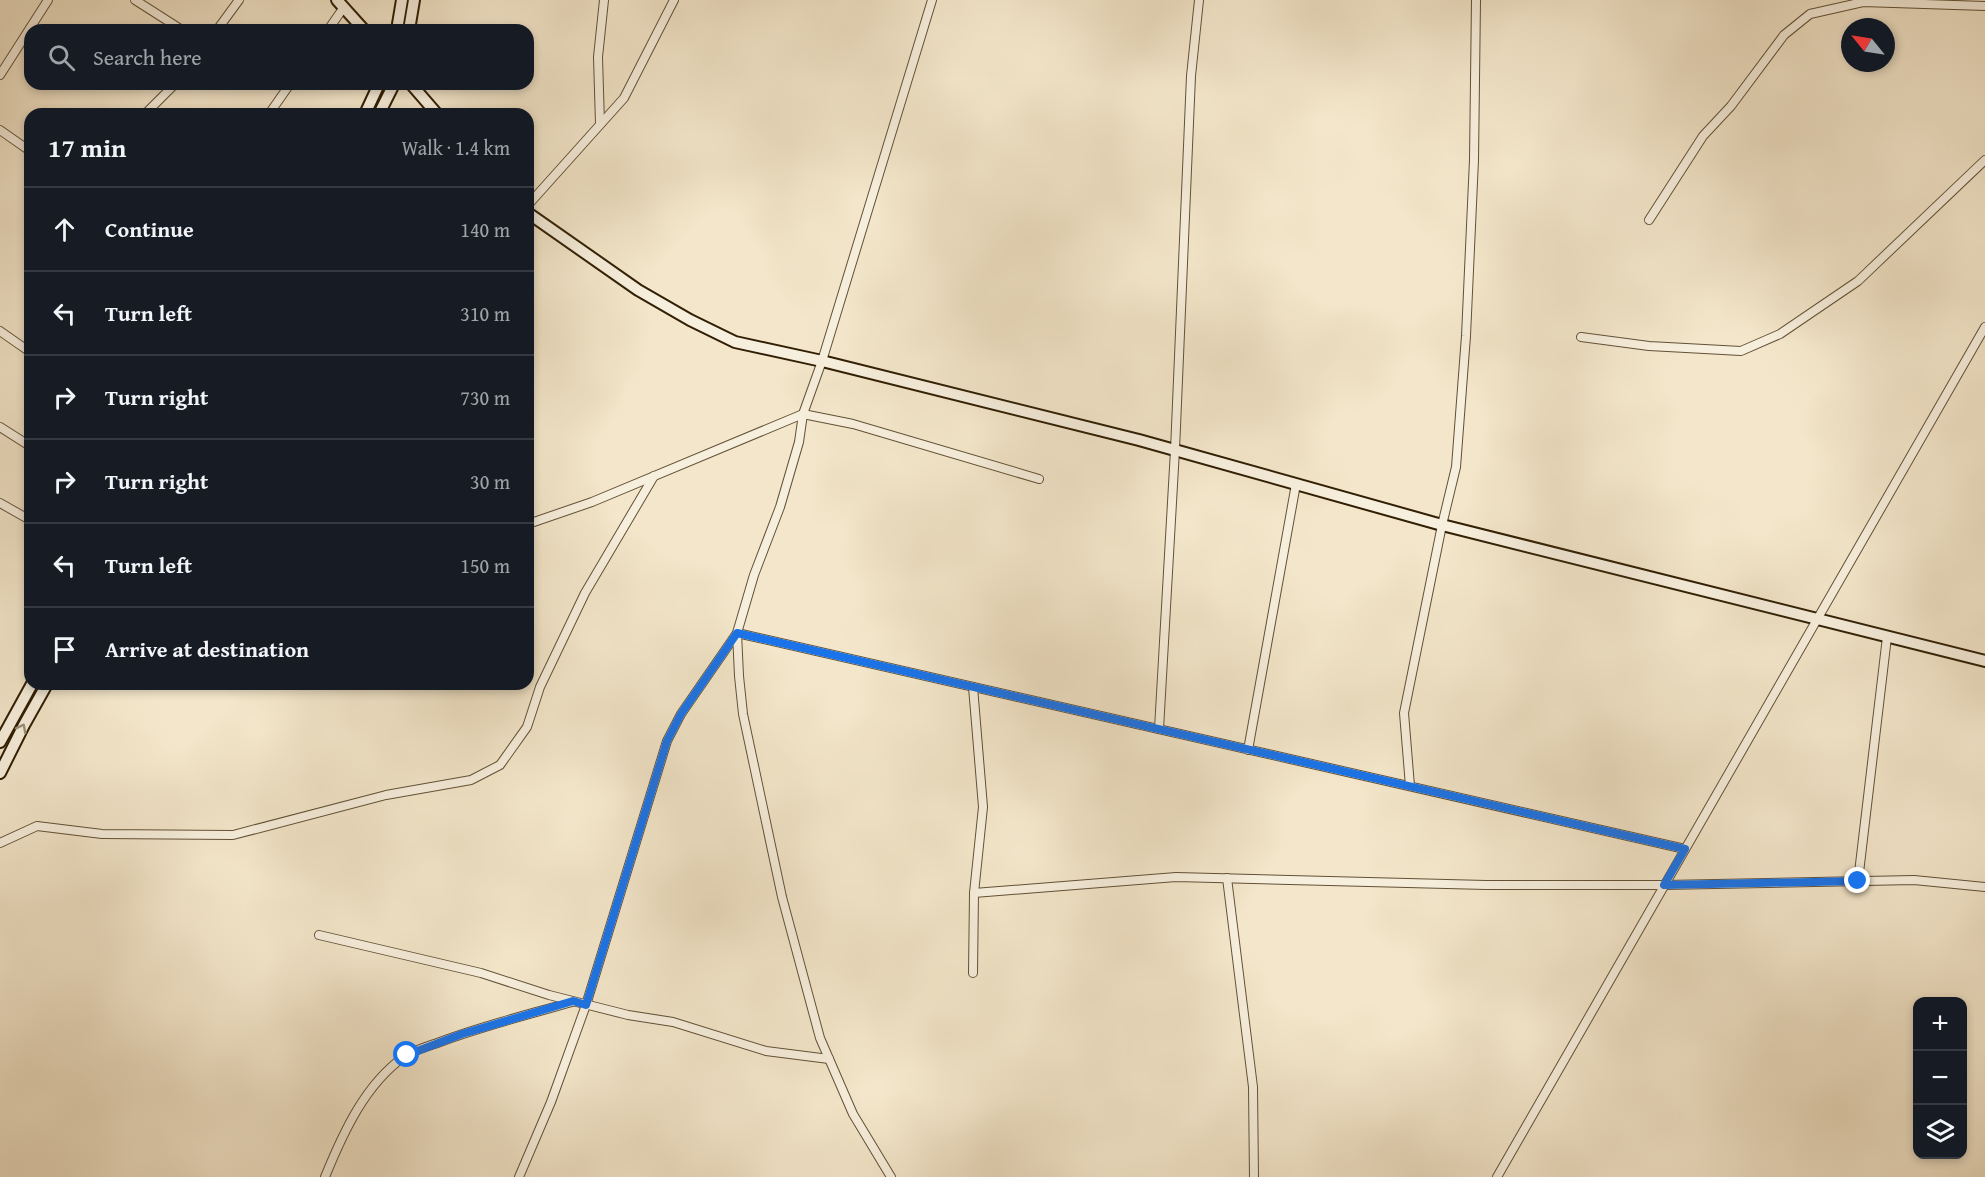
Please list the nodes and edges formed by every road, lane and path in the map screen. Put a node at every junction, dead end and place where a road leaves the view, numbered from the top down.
1 (48, 0) edge
2 (135, 0) edge
3 (239, 0) edge
4 (402, 0) edge
5 (414, 0) edge
6 (604, 0) edge
7 (674, 0) edge
8 (932, 0) edge
9 (1199, 0) edge
10 (1476, 0) edge
11 (340, 4) edge
12 (1985, 6) edge
13 (33, 24) edge
14 (173, 24) edge
15 (221, 24) edge
16 (331, 24) edge
17 (358, 24) edge
18 (398, 24) edge
19 (411, 24) edge
20 (24, 38) edge
21 (0, 75) edge
22 (169, 90) edge
23 (286, 90) edge
24 (376, 90) edge
25 (391, 90) edge
26 (416, 90) edge
27 (151, 108) edge
28 (273, 108) edge
29 (368, 108) edge
30 (382, 108) edge
31 (433, 108) edge
32 (600, 124) junction
33 (0, 130) edge
34 (24, 147) edge
35 (1985, 160) edge
36 (534, 198) edge
37 (534, 217) edge
38 (1649, 220) dead end
39 (1985, 327) edge
40 (0, 331) edge
41 (1581, 337) dead end
42 (24, 348) edge
43 (822, 361) junction
44 (803, 414) junction
45 (0, 428) edge
46 (24, 443) edge
47 (1175, 450) junction
48 (654, 476) junction
49 (1039, 479) dead end
50 (1296, 484) junction
51 (0, 503) edge
52 (24, 517) edge
53 (534, 522) edge
54 (1442, 525) junction
55 (1818, 620) junction
56 (737, 633) junction
57 (1887, 636) junction
58 (1985, 661) edge
59 (973, 687) junction
60 (29, 690) edge
61 (44, 690) edge
62 (1159, 729) junction
63 (0, 742) edge
64 (1248, 750) junction
65 (0, 773) edge
66 (1410, 786) junction
67 (0, 843) edge
68 (1685, 849) junction
69 (1227, 878) junction
70 (1858, 881) junction
71 (1664, 885) junction
72 (1985, 887) edge
73 (974, 893) junction
74 (320, 935) dead end
75 (973, 973) dead end
76 (573, 1001) junction
77 (586, 1005) junction
78 (829, 1059) junction
79 (325, 1177) edge
80 (519, 1177) edge
81 (891, 1177) edge
82 (1254, 1177) edge
83 (1497, 1177) edge

1 - 13 street
2 - 14 street
3 - 15 street
4 - 18 street
5 - 19 street
6 - 32 street
7 - 32 street
8 - 43 street
9 - 47 street
10 - 54 street
11 - 16 street
11 - 17 street
12 - 38 street
20 - 21 street
22 - 27 street
23 - 28 street
24 - 29 street
25 - 30 street
26 - 31 street
32 - 36 street
33 - 34 street
35 - 41 street
37 - 43 street
39 - 55 street
40 - 42 street
43 - 44 street
43 - 47 street
44 - 48 street
44 - 49 street
44 - 56 street
45 - 46 street
47 - 50 street
47 - 62 street
48 - 53 street
48 - 67 street
50 - 54 street
50 - 64 street
51 - 52 street
54 - 55 street
54 - 66 street
55 - 57 street
55 - 68 street
56 - 59 street
56 - 77 street
56 - 78 street
57 - 58 street
57 - 70 street
59 - 62 street
59 - 73 street
60 - 63 street
65 -> 61 street
62 - 64 street
64 - 66 street
66 - 68 street
68 - 71 street
69 - 71 street
69 - 73 street
69 - 82 street
70 - 71 street
70 - 72 street
71 - 83 street
73 - 75 street
74 - 76 street
76 - 77 street
76 - 79 street
77 - 78 street
77 - 80 street
78 - 81 street

